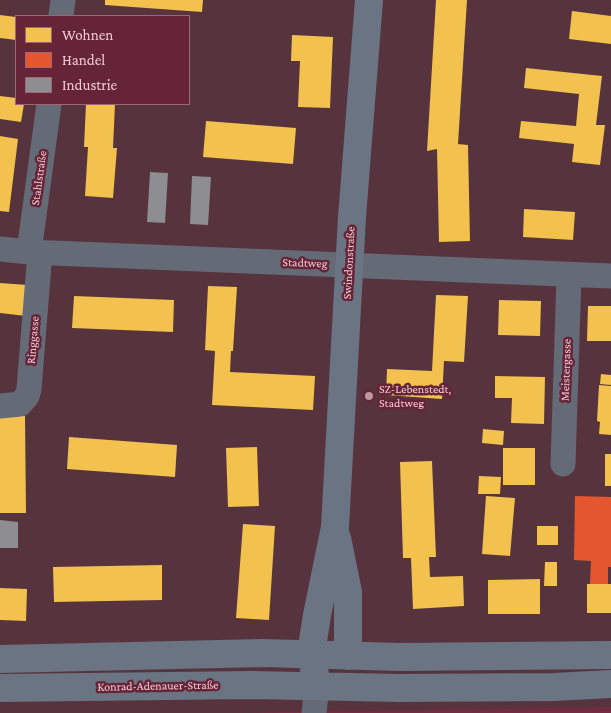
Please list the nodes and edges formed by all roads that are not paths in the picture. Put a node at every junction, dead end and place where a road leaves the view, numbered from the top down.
1 (63, 0) edge
2 (369, 0) edge
3 (61, 15) edge
4 (49, 105) edge
5 (0, 249) edge
6 (35, 252) junction
7 (349, 264) junction
8 (610, 271) edge
9 (569, 276) junction
10 (0, 406) edge
11 (563, 464) dead end
12 (335, 527) junction
13 (311, 654) junction
14 (611, 655) edge
15 (348, 656) junction
16 (0, 659) edge
17 (611, 684) edge
18 (317, 685) junction
19 (0, 688) edge
20 (314, 713) edge

1 - 3 street
2 - 7 street, Swindonstraße
4 - 6 street, Stahlstraße
5 - 6 street, Stadtweg
6 - 7 street, Stadtweg
6 - 10 street, Ringgasse
7 - 9 street, Stadtweg
7 - 12 street, Swindonstraße
8 - 9 street, Stadtweg
9 - 11 street, Meistergasse
12 - 13 street, Swindonstraße
12 - 15 street, Swindonstraße
13 - 15 street
13 - 16 street
13 - 18 street
14 - 15 street
15 - 18 street
17 - 18 street, Konrad-Adenauer-Straße
18 - 19 street, Konrad-Adenauer-Straße
18 - 20 street

